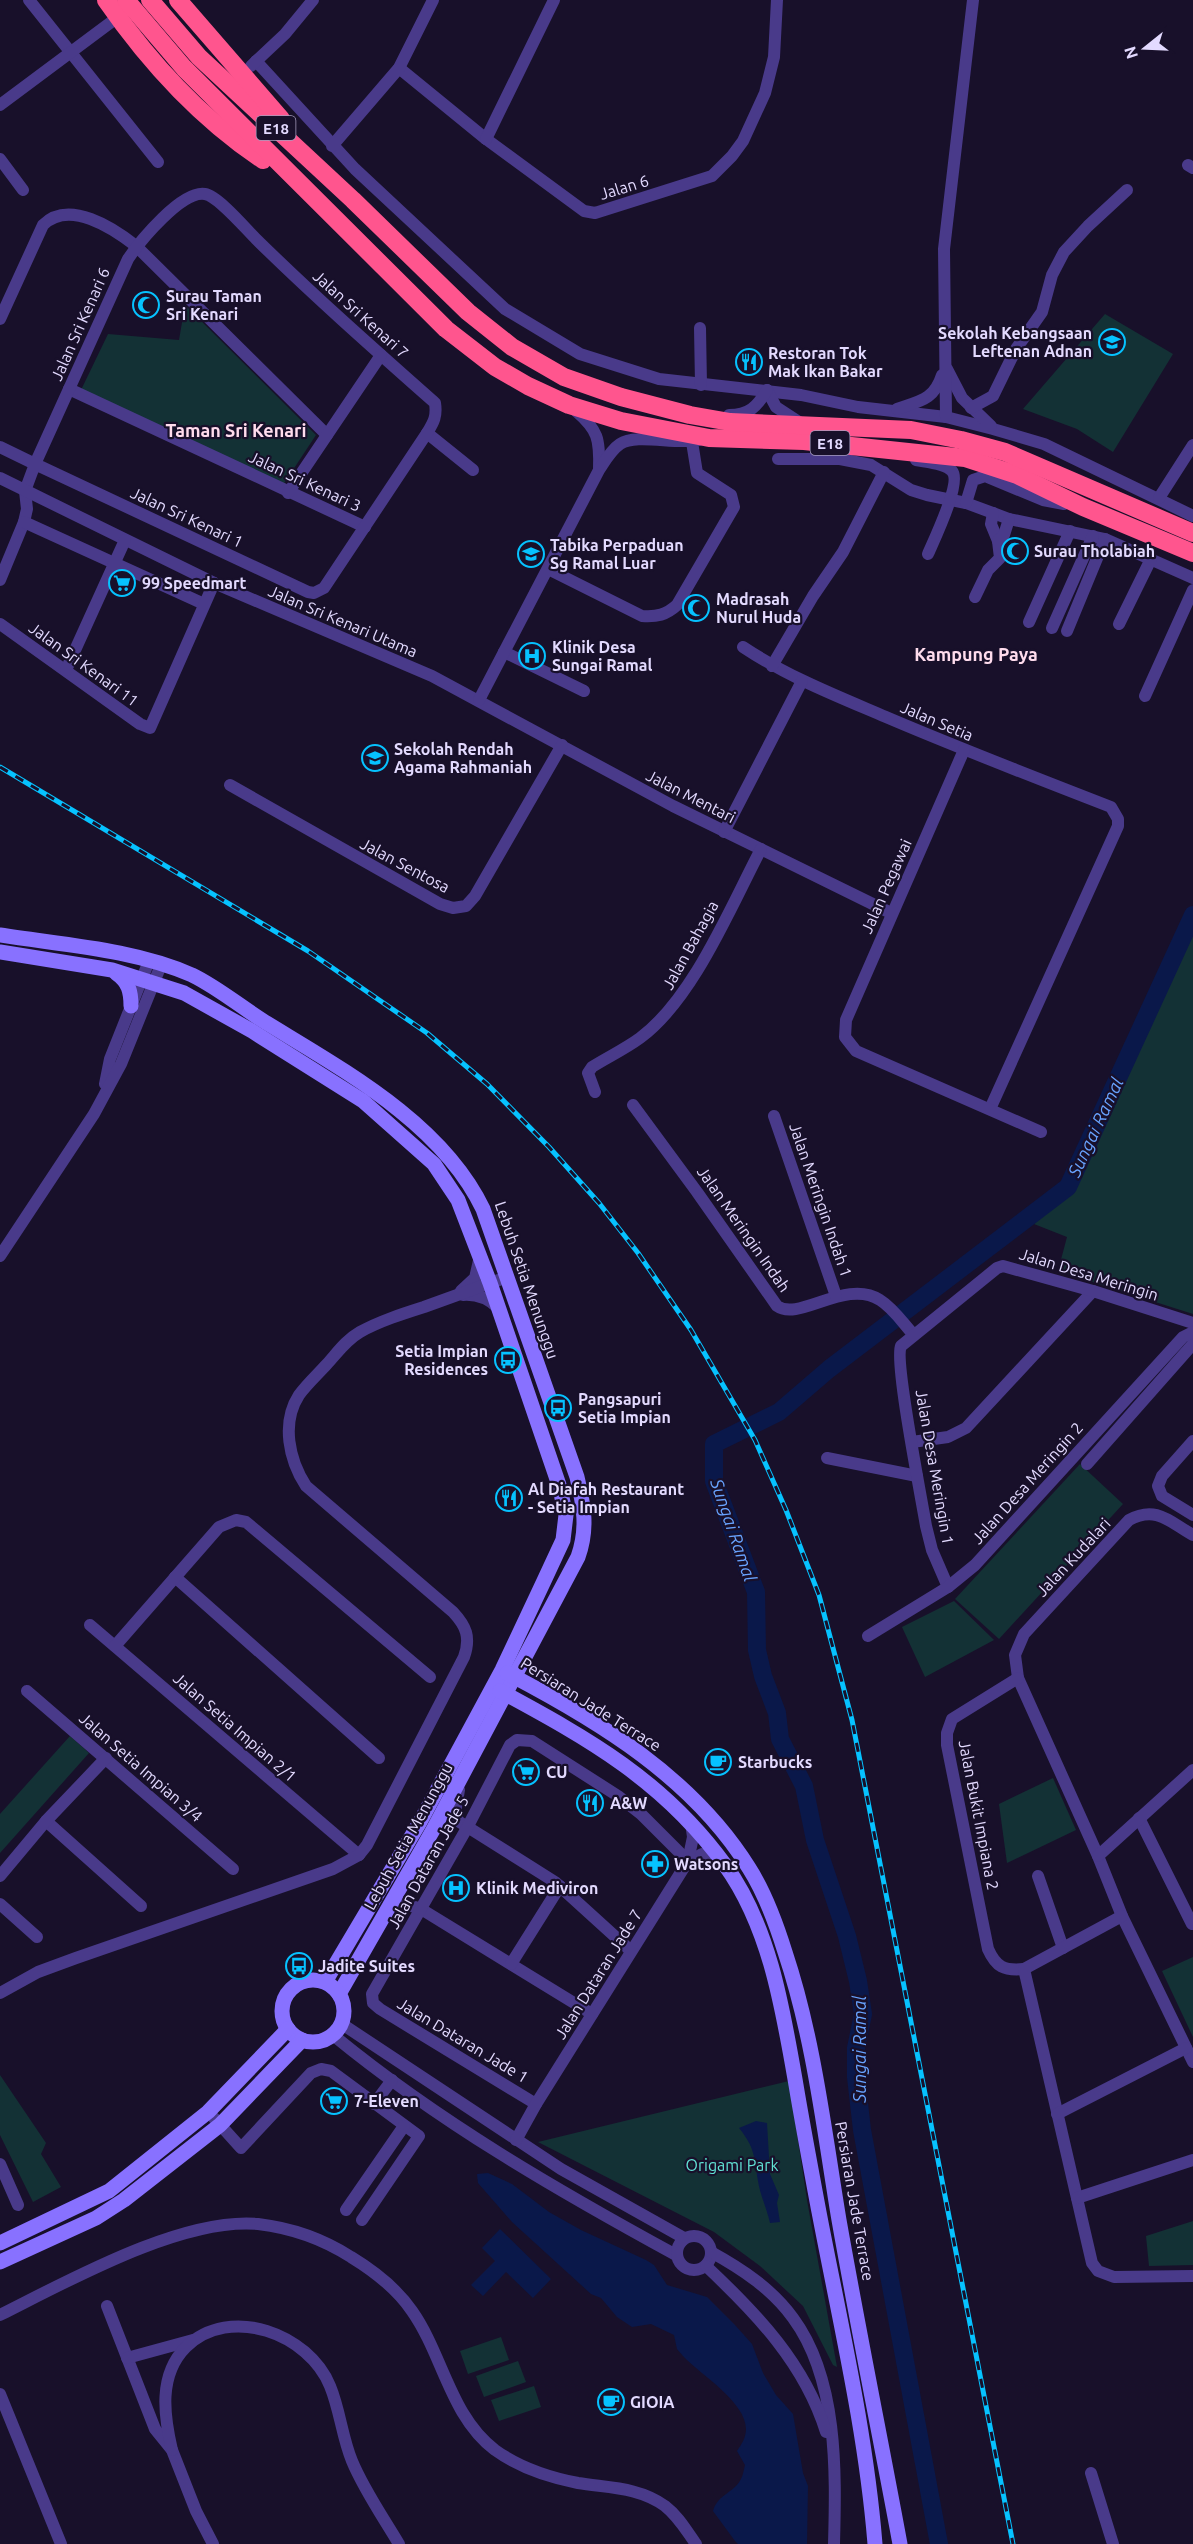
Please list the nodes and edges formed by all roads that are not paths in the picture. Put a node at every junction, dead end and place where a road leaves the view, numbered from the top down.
1 (30, 0) edge
2 (106, 0) edge
3 (126, 0) edge
4 (150, 0) edge
5 (178, 0) edge
6 (313, 0) edge
7 (433, 0) edge
8 (554, 0) edge
9 (777, 0) edge
10 (973, 0) edge
11 (118, 17) junction
12 (71, 52) junction
13 (256, 61) junction
14 (399, 68) junction
15 (241, 74) junction
16 (0, 105) edge
17 (486, 139) junction
18 (332, 146) junction
19 (0, 159) edge
20 (158, 162) dead end
21 (297, 183) junction
22 (23, 190) dead end
23 (1127, 190) dead end
24 (196, 194) joint
25 (353, 200) junction
26 (136, 246) junction
27 (0, 319) edge
28 (700, 328) dead end
29 (381, 355) junction
30 (946, 366) junction
31 (701, 385) junction
32 (69, 389) junction
33 (767, 390) junction
34 (569, 405) junction
35 (971, 408) junction
36 (894, 410) junction
37 (690, 415) junction
38 (946, 417) junction
39 (806, 426) junction
40 (993, 429) junction
41 (427, 433) junction
42 (327, 435) junction
43 (701, 440) junction
44 (1193, 445) edge
45 (0, 447) edge
46 (881, 448) junction
47 (778, 459) dead end
48 (35, 464) junction
49 (473, 470) dead end
50 (599, 470) junction
51 (884, 472) junction
52 (0, 478) edge
53 (25, 491) junction
54 (288, 493) junction
55 (1159, 498) junction
56 (950, 501) junction
57 (966, 503) junction
58 (1083, 507) junction
59 (993, 513) junction
60 (1193, 516) edge
61 (1009, 519) junction
62 (24, 522) junction
63 (365, 527) junction
64 (1070, 531) junction
65 (1193, 533) edge
66 (1099, 538) junction
67 (125, 540) junction
68 (998, 541) junction
69 (928, 554) dead end
70 (1193, 554) edge
71 (1150, 559) junction
72 (114, 563) junction
73 (548, 569) junction
74 (1193, 578) edge
75 (0, 580) edge
76 (214, 583) junction
77 (1193, 590) edge
78 (975, 597) dead end
79 (204, 604) junction
80 (1029, 622) dead end
81 (0, 624) edge
82 (1119, 624) dead end
83 (1052, 628) dead end
84 (1067, 631) dead end
85 (743, 647) dead end
86 (504, 652) junction
87 (772, 666) junction
88 (66, 670) junction
89 (802, 681) junction
90 (584, 692) dead end
91 (1145, 696) dead end
92 (479, 700) junction
93 (562, 745) junction
94 (964, 750) junction
95 (230, 785) dead end
96 (724, 832) junction
97 (761, 849) junction
98 (891, 913) junction
99 (0, 935) edge
100 (0, 952) edge
101 (155, 963) junction
102 (112, 970) junction
103 (148, 982) junction
104 (131, 1006) junction
105 (595, 1092) dead end
106 (102, 1097) junction
107 (633, 1106) dead end
108 (990, 1109) junction
109 (774, 1116) dead end
110 (1041, 1132) dead end
111 (0, 1256) edge
112 (480, 1256) junction
113 (507, 1277) junction
114 (490, 1283) junction
115 (1093, 1291) junction
116 (456, 1295) junction
117 (836, 1296) junction
118 (499, 1309) junction
119 (1193, 1323) edge
120 (1193, 1332) edge
121 (913, 1334) junction
122 (1193, 1344) edge
123 (898, 1352) joint
124 (1193, 1441) edge
125 (912, 1442) junction
126 (827, 1458) dead end
127 (1087, 1464) dead end
128 (917, 1476) junction
129 (1193, 1515) edge
130 (1193, 1535) edge
131 (175, 1577) junction
132 (948, 1587) junction
133 (90, 1625) dead end
134 (868, 1636) dead end
135 (115, 1646) junction
136 (502, 1671) junction
137 (430, 1677) dead end
138 (516, 1678) junction
139 (1018, 1678) junction
140 (493, 1687) junction
141 (27, 1691) dead end
142 (507, 1695) junction
143 (106, 1758) junction
144 (379, 1758) dead end
145 (1193, 1770) edge
146 (463, 1774) junction
147 (1139, 1818) junction
148 (46, 1821) junction
149 (691, 1823) junction
150 (467, 1828) junction
151 (359, 1855) junction
152 (1098, 1856) junction
153 (720, 1859) junction
154 (687, 1861) junction
155 (233, 1869) dead end
156 (1038, 1875) dead end
157 (0, 1876) edge
158 (560, 1886) junction
159 (393, 1900) junction
160 (0, 1904) edge
161 (141, 1906) dead end
162 (421, 1909) junction
163 (1122, 1916) junction
164 (1192, 1924) edge
165 (38, 1937) dead end
166 (1063, 1948) junction
167 (631, 1951) junction
168 (511, 1964) junction
169 (1023, 1969) junction
170 (325, 1982) junction
171 (0, 1993) edge
172 (339, 1994) junction
173 (373, 2003) joint
174 (592, 2014) junction
175 (288, 2028) junction
176 (337, 2030) junction
177 (302, 2040) junction
178 (1190, 2054) edge
179 (392, 2080) junction
180 (458, 2103) junction
181 (374, 2104) junction
182 (536, 2104) junction
183 (207, 2112) junction
184 (1058, 2114) junction
185 (445, 2119) junction
186 (220, 2125) junction
187 (404, 2126) junction
188 (516, 2140) junction
189 (1193, 2160) edge
190 (0, 2164) edge
191 (1077, 2198) junction
192 (18, 2205) dead end
193 (346, 2210) dead end
194 (362, 2220) dead end
195 (684, 2238) junction
196 (0, 2243) edge
197 (711, 2252) junction
198 (676, 2255) junction
199 (0, 2262) edge
200 (706, 2266) junction
201 (1193, 2276) edge
202 (107, 2306) dead end
203 (0, 2315) edge
204 (194, 2339) junction
205 (127, 2358) junction
206 (0, 2394) edge
207 (172, 2450) junction
208 (832, 2451) junction
209 (1091, 2473) dead end
210 (61, 2544) edge
211 (213, 2544) edge
212 (399, 2544) edge
213 (696, 2544) edge
214 (834, 2544) edge
215 (875, 2544) edge
216 (900, 2544) edge
217 (1113, 2544) edge

1 - 12 street
2 - 11 highway
3 - 21 highway, E18
4 - 25 highway, E18
5 - 15 highway
6 - 13 street
7 - 14 street
8 - 17 street
9 - 17 street, Jalan 6
10 - 30 street
11 - 12 street
11 - 21 highway
12 - 16 street
12 - 20 street
13 - 15 street
13 - 18 street
14 - 17 street, Jalan 6
14 - 18 street
15 - 25 highway
18 - 31 street
19 - 22 street
21 - 34 highway, E18
23 - 35 street
24 - 26 street, Jalan Sri Kenari 6
24 - 29 street, Jalan Sri Kenari 7
25 - 37 highway, E18
26 - 27 street
26 - 32 street, Jalan Sri Kenari 6
26 - 42 street
28 - 31 street
29 - 41 street, Jalan Sri Kenari 7
29 - 42 street
30 - 35 street
30 - 36 street
30 - 38 street
31 - 33 street
32 - 48 street, Jalan Sri Kenari 6
32 - 54 street, Jalan Sri Kenari 3
33 - 36 street
33 - 37 street
33 - 39 street
34 - 43 highway, E18
34 - 50 street
35 - 40 street
36 - 38 street
37 - 39 highway, E18
38 - 40 street
39 - 65 highway, E18
40 - 55 street
41 - 49 street
41 - 63 street
42 - 54 street
43 - 46 highway, E18
43 - 50 street
43 - 73 street
44 - 55 street
45 - 48 street, Jalan Sri Kenari 1
46 - 56 street
46 - 58 highway, E18
47 - 51 street
48 - 53 street, Jalan Sri Kenari 6
48 - 63 street, Jalan Sri Kenari 1
50 - 73 street
51 - 56 street
51 - 87 street
52 - 53 street, Jalan Sri Kenari Utama
53 - 62 street, Jalan Sri Kenari 6
53 - 67 street, Jalan Sri Kenari Utama
54 - 63 street, Jalan Sri Kenari 3
55 - 60 street
56 - 57 street
56 - 69 street
57 - 58 street
57 - 59 street
58 - 70 highway, E18
59 - 61 street
59 - 68 street
61 - 64 street
61 - 68 street
62 - 72 street
62 - 75 street
64 - 66 street
64 - 80 street
66 - 71 street
66 - 83 street
66 - 84 street
67 - 72 street
67 - 76 street, Jalan Sri Kenari Utama
68 - 78 street
71 - 74 street
71 - 82 street
72 - 79 street
72 - 88 street
73 - 86 street
76 - 79 street
76 - 92 street, Jalan Sri Kenari Utama
77 - 91 street
79 - 88 street, Jalan Sri Kenari 11
81 - 88 street, Jalan Sri Kenari 11
85 - 87 street, Jalan Setia
86 - 90 street
86 - 92 street
87 - 89 street, Jalan Setia
89 - 94 street, Jalan Setia
89 - 96 street
92 - 93 street, Jalan Mentari
93 - 95 street, Jalan Sentosa
93 - 96 street, Jalan Mentari
94 - 98 street, Jalan Pegawai
94 - 108 street, Jalan Setia
96 - 97 street, Jalan Mentari
97 - 98 street, Jalan Mentari
97 - 105 street, Jalan Bahagia
98 - 108 street, Jalan Pegawai
99 - 101 street, Lebuh Setia Menunggu
100 - 102 street
101 - 103 street
101 - 113 street, Lebuh Setia Menunggu
102 - 103 street
102 - 104 street
103 - 104 street
103 - 106 street
103 - 112 street
104 - 106 street
106 - 111 street
107 - 117 street, Jalan Meringin Indah
108 - 110 street
109 - 117 street, Jalan Meringin Indah 1
112 - 114 street
112 - 116 street
113 - 114 street
113 - 138 street, Lebuh Setia Menunggu
114 - 116 street
114 - 118 street
115 - 119 street, Jalan Desa Meringin
115 - 121 street, Jalan Desa Meringin
115 - 125 street
116 - 118 street
116 - 151 street
117 - 121 street, Jalan Meringin Indah
118 - 136 street
120 - 132 street, Jalan Desa Meringin 2
121 - 123 street, Jalan Desa Meringin
122 - 127 street, Jalan Desa Meringin 2
123 - 125 street, Jalan Desa Meringin 1
124 - 129 street
125 - 128 street, Jalan Desa Meringin 1
126 - 128 street
128 - 132 street, Jalan Desa Meringin 1
130 - 139 street, Jalan Kudalari
131 - 135 street
131 - 137 street
131 - 144 street
132 - 134 street, Jalan Desa Meringin 2
133 - 135 street, Jalan Setia Impian 2/1
135 - 151 street, Jalan Setia Impian 2/1
136 - 138 street, Persiaran Jade Terrace
136 - 140 street, Lebuh Setia Menunggu
138 - 142 street, Lebuh Setia Menunggu
138 - 216 street, Persiaran Jade Terrace
139 - 152 street
139 - 169 street, Jalan Bukit Impiana 2
140 - 142 street, Persiaran Jade Terrace
140 - 170 street, Lebuh Setia Menunggu
141 - 143 street, Jalan Setia Impian 3/4
142 - 146 street, Lebuh Setia Menunggu
142 - 149 street, Persiaran Jade Terrace
143 - 148 street
143 - 155 street, Jalan Setia Impian 3/4
145 - 147 street
146 - 150 street
146 - 159 street, Lebuh Setia Menunggu
147 - 152 street
147 - 164 street
148 - 157 street
148 - 161 street
149 - 153 street, Persiaran Jade Terrace
149 - 154 street
150 - 154 street, Jalan Dataran Jade 5
150 - 158 street
150 - 162 street, Jalan Dataran Jade 5
151 - 171 street
152 - 163 street
153 - 154 street
153 - 215 street, Persiaran Jade Terrace
154 - 167 street, Jalan Dataran Jade 7
156 - 166 street
158 - 167 street
158 - 168 street
159 - 162 street
159 - 172 street, Lebuh Setia Menunggu
160 - 165 street
162 - 168 street
162 - 173 street, Jalan Dataran Jade 5
163 - 166 street
163 - 178 street
166 - 169 street
167 - 174 street, Jalan Dataran Jade 7
168 - 174 street
169 - 184 street
170 - 172 street
170 - 175 street
172 - 176 street
173 - 182 street, Jalan Dataran Jade 1
174 - 182 street, Jalan Dataran Jade 7
175 - 177 street
175 - 183 street
176 - 177 street
176 - 179 street
176 - 180 street
177 - 186 street
178 - 184 street
179 - 181 street
179 - 185 street
180 - 185 street
180 - 188 street
181 - 186 street
181 - 187 street
182 - 188 street, Jalan Dataran Jade 7
183 - 186 street
183 - 196 street
184 - 191 street
185 - 198 street
186 - 199 street
187 - 193 street
187 - 194 street
188 - 195 street
189 - 191 street
190 - 192 street
191 - 201 street
195 - 197 street
195 - 198 street
197 - 200 street
197 - 208 street
198 - 200 street
200 - 208 street
202 - 205 street
203 - 213 street
204 - 205 street
204 - 207 street
204 - 212 street
205 - 207 street
206 - 210 street
207 - 211 street
208 - 214 street
209 - 217 street

